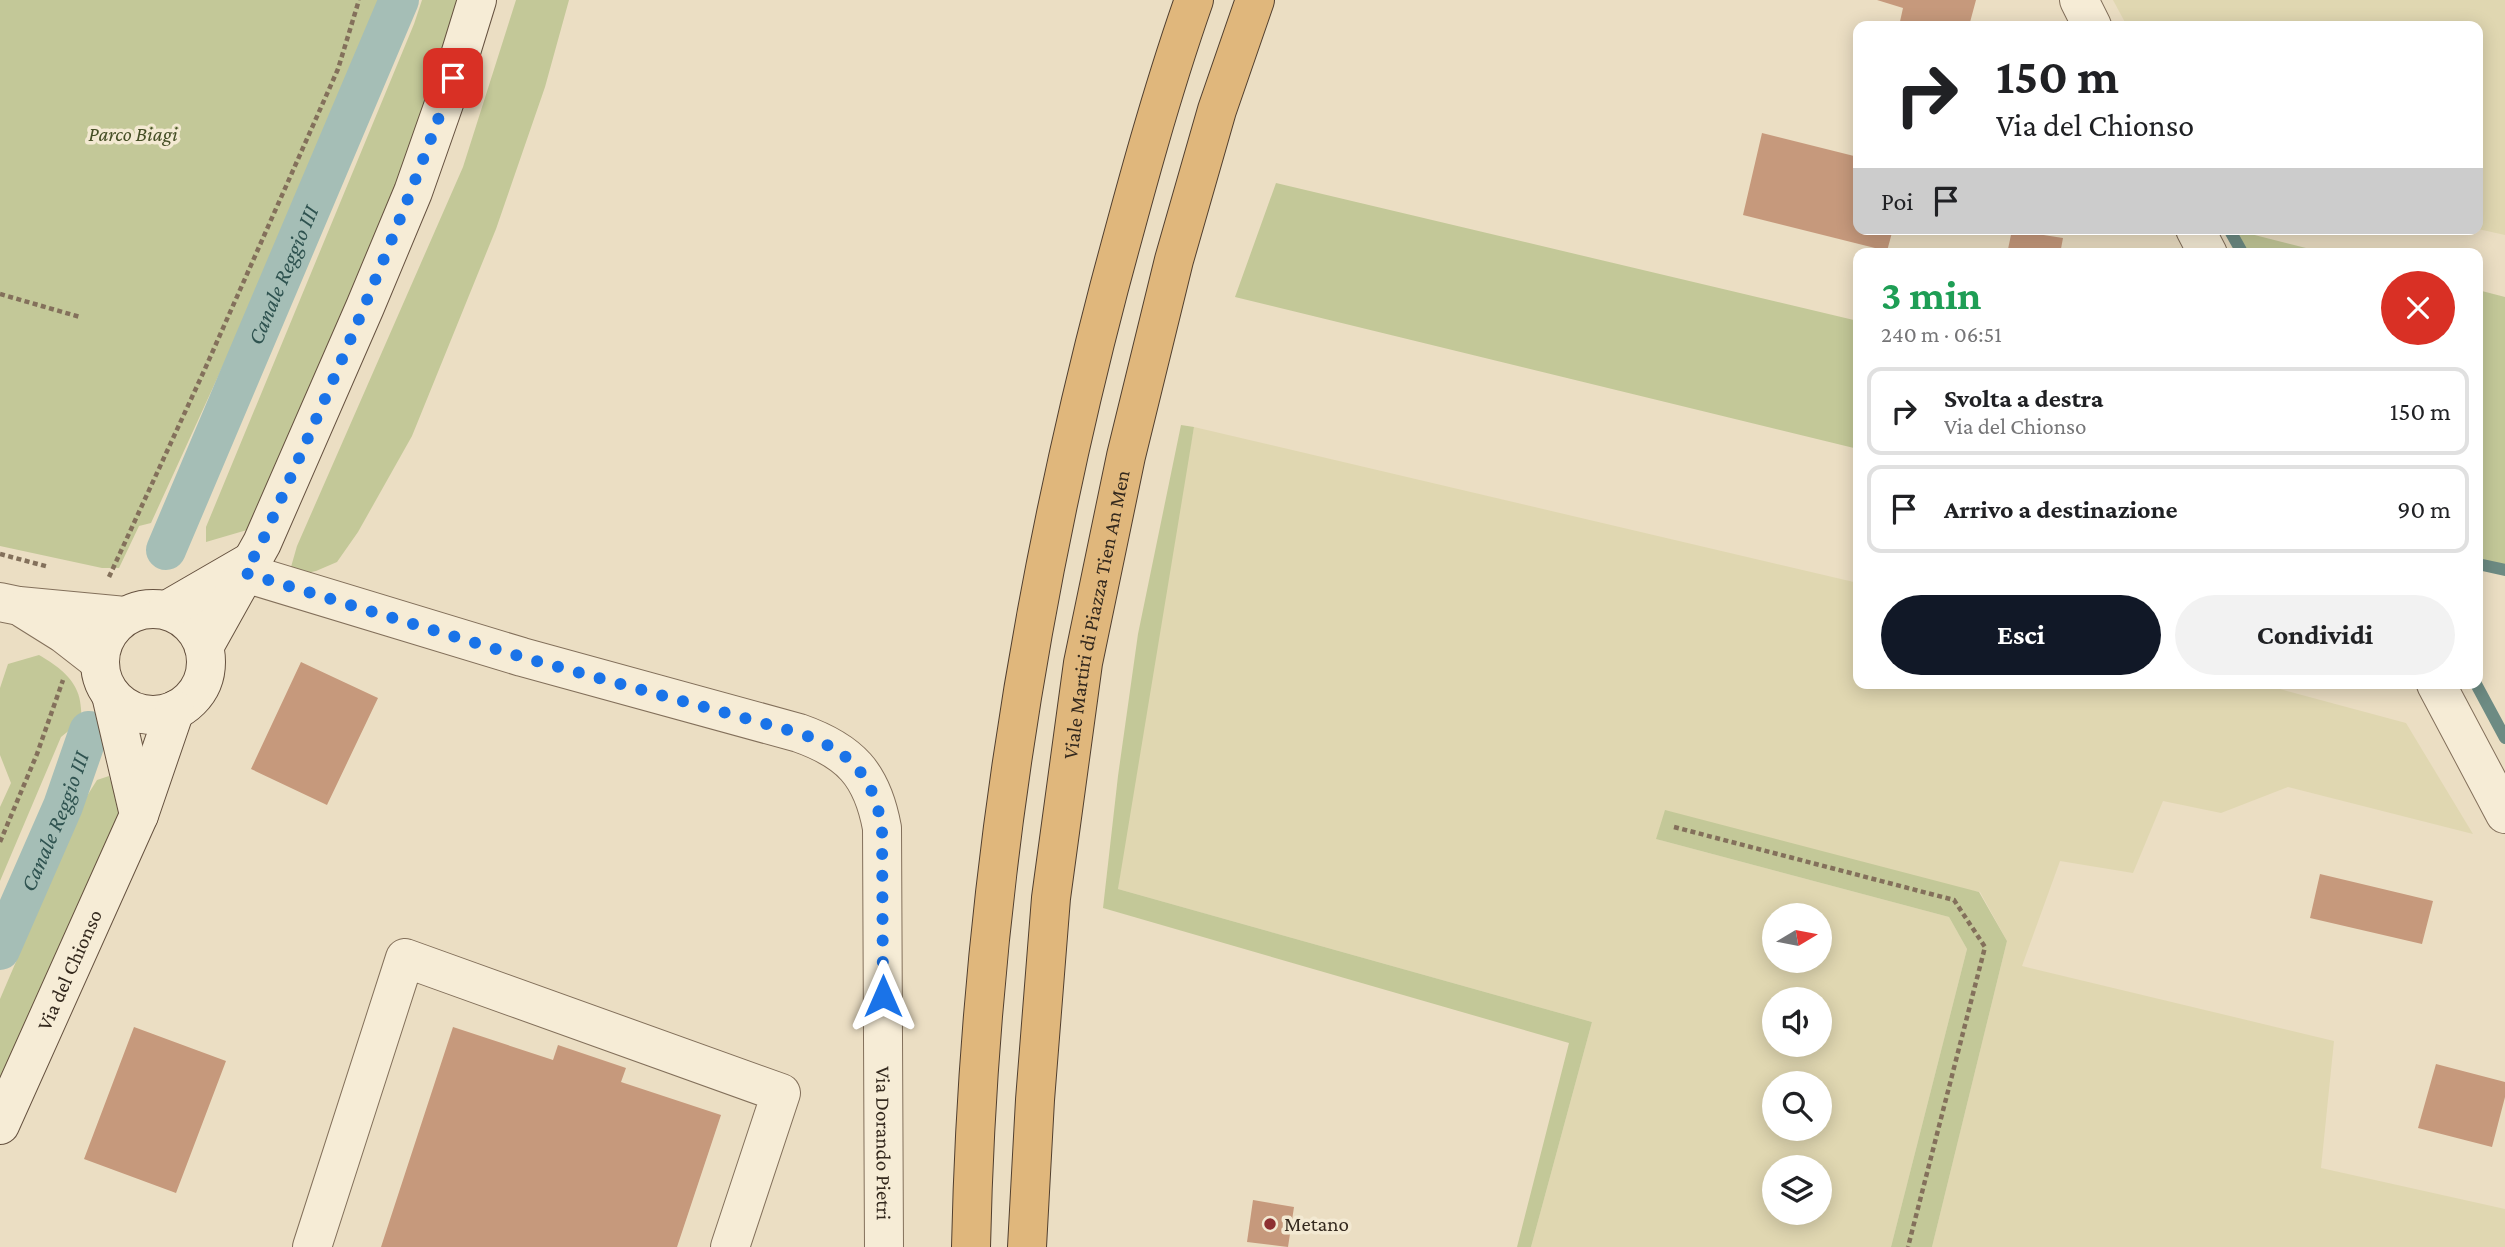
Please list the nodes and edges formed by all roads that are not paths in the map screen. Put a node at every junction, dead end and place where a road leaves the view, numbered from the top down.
1 (477, 0) edge
2 (1194, 0) edge
3 (1255, 0) edge
4 (2079, 0) edge
5 (2090, 21) edge
6 (248, 568) junction
7 (10, 604) edge
8 (167, 610) junction
9 (102, 646) junction
10 (204, 648) junction
11 (2439, 689) edge
12 (175, 710) junction
13 (2505, 814) edge
14 (139, 815) junction
15 (0, 1125) edge
16 (313, 1247) edge
17 (730, 1247) edge
18 (884, 1247) edge
19 (971, 1247) edge
20 (1027, 1247) edge

1 - 6 street, Via del Chionso
2 - 19 highway
3 - 20 highway, Viale Martiri di Piazza Tien An Men
4 - 5 street
6 - 8 street
6 - 10 street, Via del Chionso
6 - 18 street, Via Dorando Pietri
7 - 9 street
8 - 9 street
8 - 10 street
9 - 12 street
9 - 14 street
10 - 12 street, Via del Chionso
11 - 13 street
12 - 14 street, Via del Chionso
14 - 15 street, Via del Chionso
16 - 17 street

